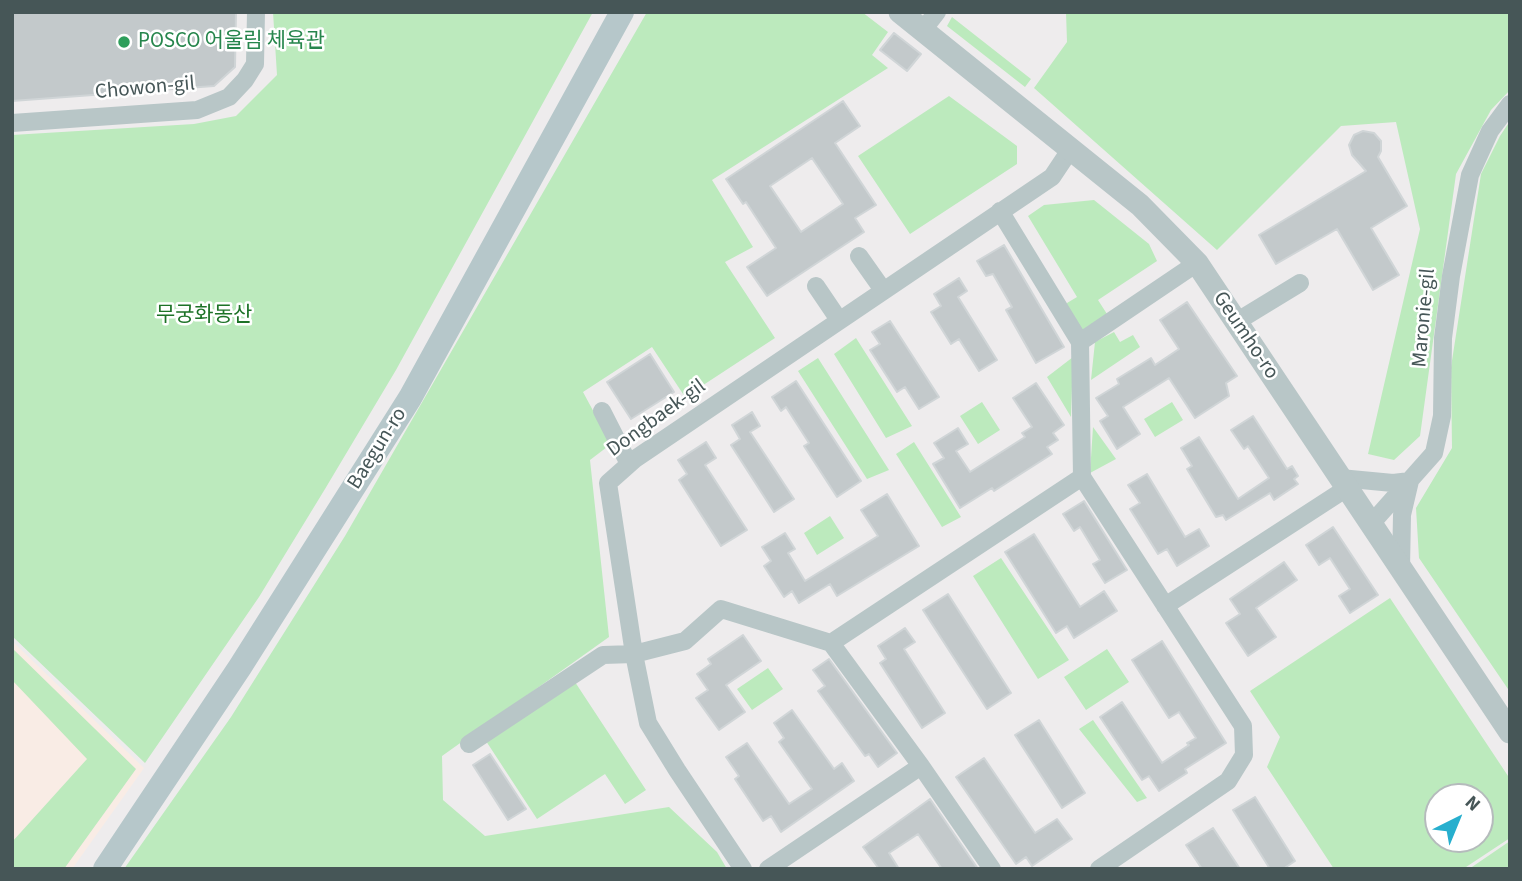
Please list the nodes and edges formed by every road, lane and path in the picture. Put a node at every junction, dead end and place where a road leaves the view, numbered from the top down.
1 (256, 12) edge
2 (622, 12) edge
3 (900, 12) edge
4 (937, 12) edge
5 (923, 30) junction
6 (1510, 104) edge
7 (12, 123) edge
8 (1070, 150) junction
9 (1000, 211) junction
10 (859, 256) dead end
11 (1197, 263) junction
12 (1300, 283) dead end
13 (816, 286) dead end
14 (883, 290) junction
15 (839, 320) junction
16 (1236, 323) junction
17 (1080, 341) junction
18 (601, 411) dead end
19 (629, 464) junction
20 (1082, 477) junction
21 (1410, 481) junction
22 (1344, 483) junction
23 (1371, 524) junction
24 (1401, 568) junction
25 (1165, 606) junction
26 (831, 643) junction
27 (634, 654) junction
28 (1510, 732) edge
29 (469, 744) dead end
30 (921, 765) junction
31 (106, 869) edge
32 (743, 869) edge
33 (768, 869) edge
34 (992, 869) edge
35 (1100, 869) edge

1 - 7 street, Chowon-gil
2 - 31 main road, Baegun-ro
3 - 5 street, Geumho-ro
4 - 5 street
5 - 8 street, Geumho-ro
6 - 21 street, Maronie-gil
8 - 9 street, Dongbaek-gil
8 - 11 street, Geumho-ro
9 - 14 street, Dongbaek-gil
9 - 17 street
10 - 14 street
11 - 16 street, Geumho-ro
11 - 17 street
12 - 16 street
13 - 15 street
14 - 15 street, Dongbaek-gil
15 - 19 street, Dongbaek-gil
16 - 22 street, Geumho-ro
17 - 20 street
18 - 19 street
19 - 27 street, Dongbaek-gil
20 - 25 street
20 - 26 street
21 - 22 street
21 - 23 street, Maronie-gil
21 - 24 street
22 - 23 street, Geumho-ro
22 - 25 street
23 - 24 street, Geumho-ro
24 - 28 street, Geumho-ro
25 - 35 street
26 - 27 street
26 - 30 street
27 - 29 street
27 - 32 street, Dongbaek-gil
30 - 33 street
30 - 34 street

